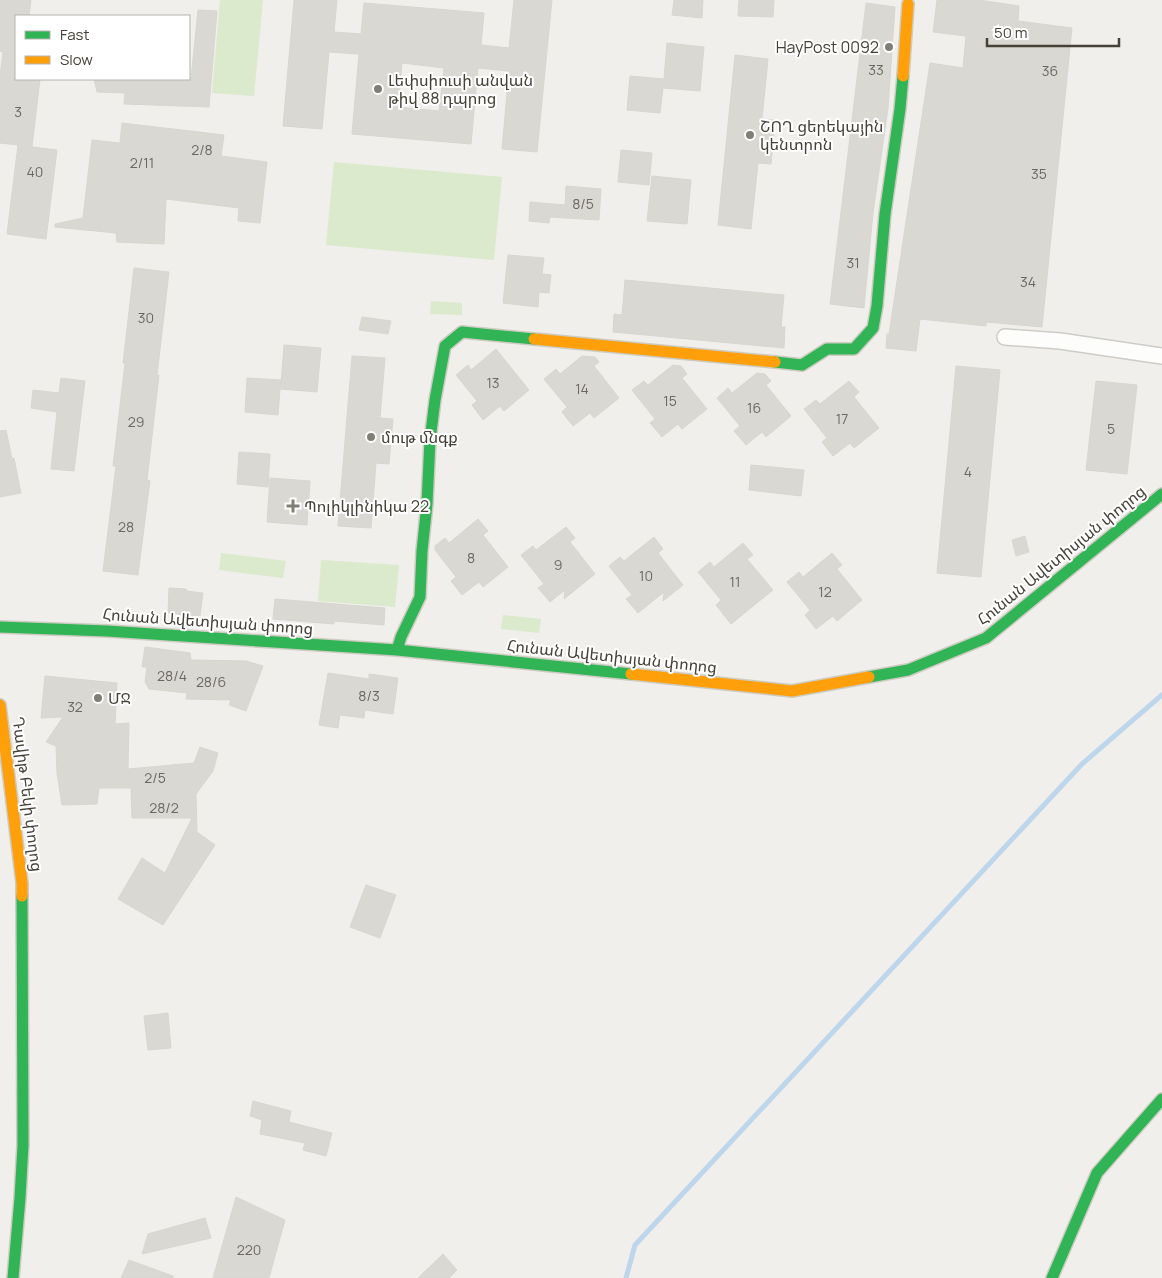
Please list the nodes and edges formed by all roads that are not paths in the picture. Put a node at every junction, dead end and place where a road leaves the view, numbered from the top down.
1 (908, 4) dead end
2 (1005, 337) dead end
3 (1162, 356) edge
4 (1162, 494) edge
5 (0, 627) edge
6 (397, 650) junction
7 (0, 705) edge
8 (1162, 1099) edge
9 (14, 1278) edge
10 (1052, 1278) edge

1 - 6 main road
2 - 3 street
4 - 6 main road, Հունան Ավետիսյան փողոց
5 - 6 main road, Հունան Ավետիսյան փողոց
7 - 9 main road, Դավիթ Բեկի փողոց
8 - 10 main road

